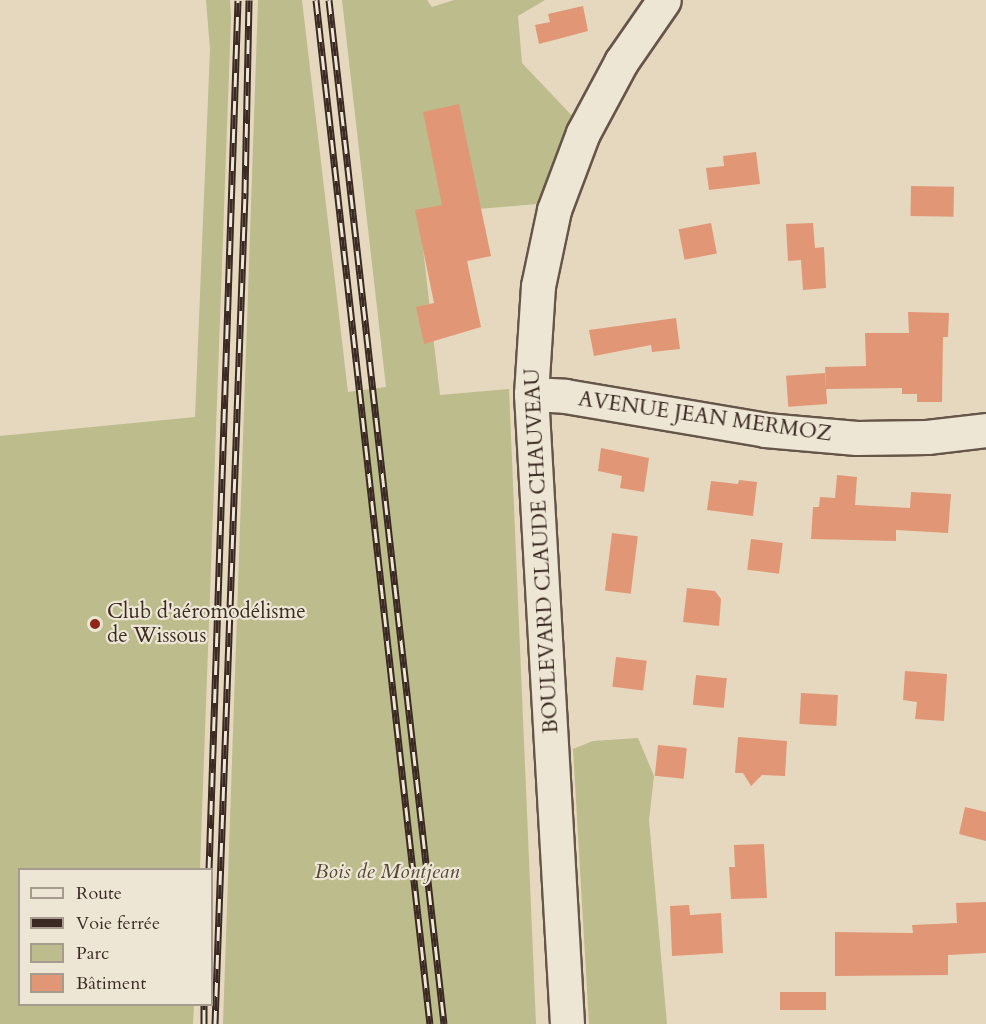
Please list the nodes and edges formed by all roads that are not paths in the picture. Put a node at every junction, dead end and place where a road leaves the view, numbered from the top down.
1 (664, 0) edge
2 (531, 394) junction
3 (986, 430) edge
4 (567, 1024) edge

1 - 2 street, BOULEVARD CLAUDE CHAUVEAU
2 - 3 street, AVENUE JEAN MERMOZ
2 - 4 street, BOULEVARD CLAUDE CHAUVEAU

